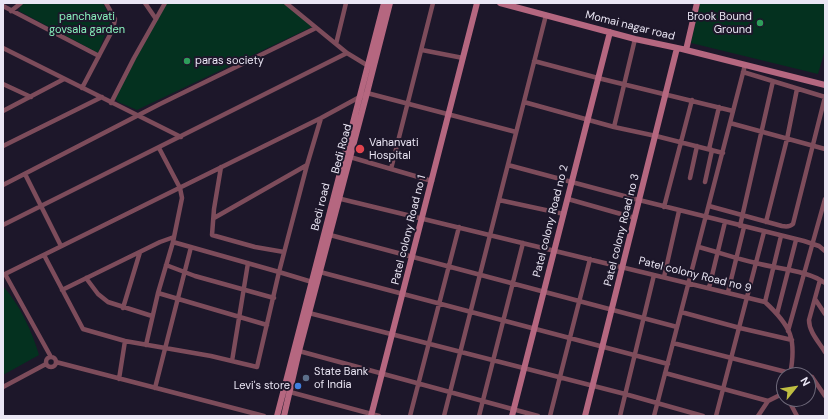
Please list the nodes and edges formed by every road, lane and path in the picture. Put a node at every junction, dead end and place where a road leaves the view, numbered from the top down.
1 (21, 3) edge
2 (106, 3) edge
3 (145, 3) edge
4 (165, 3) edge
5 (286, 3) edge
6 (384, 3) edge
7 (390, 3) edge
8 (433, 3) edge
9 (477, 3) edge
10 (500, 3) edge
11 (693, 3) edge
12 (697, 3) edge
13 (344, 4) edge
14 (3, 6) edge
15 (11, 11) junction
16 (546, 15) junction
17 (156, 19) junction
18 (316, 28) junction
19 (610, 32) junction
20 (635, 39) junction
21 (336, 44) junction
22 (3, 48) edge
23 (681, 49) junction
24 (422, 50) junction
25 (347, 53) junction
26 (99, 56) junction
27 (463, 58) junction
28 (534, 61) junction
29 (745, 65) junction
30 (371, 67) junction
31 (743, 72) junction
32 (598, 78) junction
33 (64, 79) junction
34 (773, 81) junction
35 (3, 84) edge
36 (625, 84) junction
37 (825, 85) edge
38 (82, 88) junction
39 (797, 89) junction
40 (367, 93) junction
41 (665, 94) junction
42 (31, 97) junction
43 (102, 97) junction
44 (825, 97) edge
45 (359, 98) junction
46 (692, 100) junction
47 (524, 102) junction
48 (111, 103) junction
49 (408, 104) junction
50 (719, 107) junction
51 (3, 111) edge
52 (733, 111) junction
53 (448, 115) junction
54 (137, 116) junction
55 (321, 118) junction
56 (587, 120) junction
57 (730, 124) junction
58 (614, 127) junction
59 (516, 132) junction
60 (762, 132) junction
61 (656, 136) junction
62 (181, 137) junction
63 (787, 138) junction
64 (681, 142) junction
65 (812, 145) junction
66 (3, 146) edge
67 (697, 146) junction
68 (159, 148) junction
69 (825, 149) edge
70 (710, 150) junction
71 (723, 153) junction
72 (350, 158) junction
73 (307, 165) junction
74 (508, 165) junction
75 (221, 167) junction
76 (391, 169) junction
77 (25, 174) junction
78 (690, 178) dead end
79 (432, 181) junction
80 (572, 182) junction
81 (704, 182) dead end
82 (3, 184) edge
83 (180, 188) junction
84 (336, 197) junction
85 (825, 198) edge
86 (568, 199) junction
87 (499, 200) junction
88 (639, 200) junction
89 (709, 206) junction
90 (41, 207) junction
91 (664, 207) junction
92 (679, 211) junction
93 (564, 214) junction
94 (742, 215) junction
95 (706, 217) junction
96 (214, 218) junction
97 (422, 218) junction
98 (635, 218) junction
99 (725, 222) junction
100 (766, 222) junction
101 (3, 225) edge
102 (742, 226) junction
103 (459, 227) junction
104 (764, 232) junction
105 (330, 235) junction
106 (490, 235) junction
107 (781, 236) junction
108 (173, 239) junction
109 (796, 240) junction
110 (523, 242) junction
111 (813, 244) junction
112 (61, 246) junction
113 (191, 247) junction
114 (698, 247) junction
115 (825, 249) edge
116 (554, 250) junction
117 (140, 252) junction
118 (284, 252) junction
119 (718, 253) junction
120 (44, 255) junction
121 (412, 258) junction
122 (737, 258) junction
123 (590, 259) junction
124 (248, 263) junction
125 (756, 263) junction
126 (166, 265) junction
127 (448, 267) junction
128 (622, 267) junction
129 (774, 267) junction
130 (789, 271) junction
131 (184, 272) junction
132 (280, 272) junction
133 (320, 272) junction
134 (804, 274) junction
135 (4, 275) edge
136 (480, 275) junction
137 (654, 275) junction
138 (664, 277) junction
139 (86, 278) junction
140 (312, 282) junction
141 (823, 282) edge
142 (689, 283) junction
143 (512, 284) junction
144 (709, 288) junction
145 (62, 290) junction
146 (244, 290) junction
147 (544, 292) junction
148 (728, 292) junction
149 (158, 293) junction
150 (403, 295) junction
151 (747, 297) junction
152 (274, 298) junction
153 (177, 299) junction
154 (815, 299) junction
155 (579, 301) junction
156 (765, 302) junction
157 (438, 304) junction
158 (123, 308) junction
159 (612, 310) junction
160 (470, 312) junction
161 (681, 312) junction
162 (309, 313) junction
163 (778, 314) junction
164 (825, 314) edge
165 (152, 316) junction
166 (240, 317) junction
167 (644, 318) junction
168 (503, 321) junction
169 (267, 324) junction
170 (677, 327) junction
171 (740, 328) junction
172 (534, 329) junction
173 (788, 331) junction
174 (392, 335) junction
175 (570, 338) junction
176 (792, 340) junction
177 (125, 341) junction
178 (673, 343) junction
179 (146, 345) junction
180 (429, 345) junction
181 (603, 347) junction
182 (165, 348) junction
183 (299, 351) junction
184 (825, 352) edge
185 (460, 353) junction
186 (635, 355) junction
187 (51, 357) junction
188 (731, 358) junction
189 (232, 361) junction
190 (492, 361) junction
191 (56, 362) junction
192 (46, 364) junction
193 (668, 364) junction
194 (791, 367) edge
195 (524, 369) junction
196 (776, 370) edge
197 (665, 373) junction
198 (383, 374) junction
199 (560, 378) junction
200 (119, 379) junction
201 (816, 383) edge
202 (418, 384) junction
203 (3, 387) edge
204 (593, 387) junction
205 (155, 388) junction
206 (723, 389) junction
207 (290, 392) junction
208 (450, 392) junction
209 (625, 394) junction
210 (825, 396) edge
211 (776, 397) edge
212 (483, 401) junction
213 (768, 401) junction
214 (657, 403) junction
215 (792, 407) edge
216 (513, 413) edge
217 (372, 415) edge
218 (264, 416) edge
219 (277, 416) edge
220 (284, 416) edge
221 (379, 416) edge
222 (410, 416) edge
223 (444, 416) edge
224 (479, 416) edge
225 (538, 416) edge
226 (550, 416) edge
227 (585, 416) edge
228 (620, 416) edge
229 (654, 416) edge
230 (704, 416) edge
231 (716, 416) edge
232 (758, 416) edge
233 (797, 416) edge

1 - 15 street
2 - 26 street
3 - 17 street
4 - 17 street
5 - 18 street
6 - 30 street, Bedi road
7 - 30 street, Bedi Road
8 - 24 street
9 - 27 street, Patel colony Road no 1
10 - 16 street, Momai nagar road
11 - 23 street
12 - 23 street
13 - 21 street
14 - 15 street
15 - 26 street
16 - 19 street, Momai nagar road
16 - 28 street
17 - 48 street
18 - 21 street
18 - 54 street
19 - 20 street, Momai nagar road
19 - 32 street, Patel colony Road no 2
20 - 23 street, Momai nagar road
20 - 36 street
21 - 25 street
22 - 33 street
23 - 29 street, Momai nagar road
23 - 41 street, Patel colony Road no 3
24 - 27 street
24 - 49 street
25 - 30 street
25 - 62 street
26 - 38 street
27 - 53 street, Patel colony Road no 1
28 - 32 street
28 - 47 street
29 - 31 street
29 - 37 street, Momai nagar road
30 - 40 street, Bedi Road
30 - 45 street, Bedi road
31 - 34 street
31 - 52 street
32 - 36 street
32 - 56 street, Patel colony Road no 2
33 - 38 street
33 - 42 street
34 - 39 street
34 - 60 street
35 - 42 street
36 - 41 street
36 - 58 street
38 - 43 street
39 - 44 street
39 - 63 street
40 - 45 street
40 - 49 street
40 - 72 street, Bedi Road
41 - 46 street
41 - 61 street, Patel colony Road no 3
42 - 51 street
43 - 48 street
43 - 66 street
44 - 65 street
45 - 55 street
45 - 84 street, Bedi road
46 - 50 street
46 - 64 street
47 - 56 street
47 - 59 street
48 - 54 street
49 - 53 street
49 - 76 street
50 - 52 street
50 - 70 street
52 - 57 street
53 - 59 street
53 - 79 street, Patel colony Road no 1
54 - 62 street
54 - 77 street
55 - 73 street
55 - 75 street
56 - 58 street
56 - 80 street, Patel colony Road no 2
57 - 60 street
57 - 71 street
58 - 61 street
59 - 74 street
60 - 63 street
60 - 94 street
61 - 64 street
61 - 88 street, Patel colony Road no 3
62 - 68 street
63 - 65 street
63 - 100 street
64 - 67 street
64 - 91 street
65 - 69 street
65 - 100 street
67 - 70 street
67 - 78 street
68 - 83 street
68 - 90 street
70 - 71 street
70 - 81 street
71 - 89 street
72 - 76 street
72 - 84 street, Bedi Road
73 - 96 street
73 - 118 street
74 - 80 street
74 - 87 street
75 - 83 street
75 - 96 street
76 - 79 street
77 - 82 street
77 - 90 street
79 - 97 street, Patel colony Road no 1
80 - 86 street, Patel colony Road no 2
80 - 88 street
83 - 108 street
83 - 112 street
84 - 97 street, Patel colony Road no 9
84 - 105 street, Bedi Road
84 - 140 street, Bedi road
85 - 111 street
86 - 93 street, Patel colony Road no 2
86 - 98 street
87 - 93 street
87 - 106 street
88 - 91 street
88 - 98 street, Patel colony Road no 3
89 - 94 street
89 - 95 street
90 - 101 street
90 - 112 street
91 - 92 street
92 - 95 street
92 - 138 street
93 - 116 street, Patel colony Road no 2
94 - 100 street
94 - 102 street
95 - 99 street
95 - 114 street
96 - 118 street
97 - 103 street, Patel colony Road no 9
97 - 121 street, Patel colony Road no 1
98 - 128 street, Patel colony Road no 3
99 - 102 street
99 - 119 street
102 - 104 street
102 - 122 street
103 - 106 street, Patel colony Road no 9
103 - 127 street
104 - 107 street
104 - 125 street
105 - 121 street
105 - 133 street, Bedi Road
106 - 110 street, Patel colony Road no 9
106 - 136 street
107 - 109 street
107 - 129 street
108 - 113 street
108 - 117 street
108 - 126 street
109 - 111 street
109 - 130 street
110 - 116 street, Patel colony Road no 9
110 - 143 street
111 - 115 street
111 - 134 street
112 - 120 street
113 - 124 street
113 - 131 street
114 - 119 street
114 - 142 street
116 - 123 street, Patel colony Road no 9
116 - 147 street, Patel colony Road no 2
117 - 139 street
117 - 158 street
118 - 132 street
119 - 122 street
119 - 144 street
120 - 135 street
120 - 145 street
121 - 127 street
121 - 150 street, Patel colony Road no 1
122 - 125 street
122 - 148 street
123 - 128 street, Patel colony Road no 9
123 - 155 street
124 - 132 street
124 - 146 street
125 - 129 street
125 - 151 street
126 - 131 street
126 - 149 street
127 - 136 street
127 - 157 street
128 - 137 street, Patel colony Road no 9
128 - 159 street, Patel colony Road no 3
129 - 130 street
129 - 156 street
130 - 134 street
130 - 163 street
131 - 146 street
131 - 153 street
132 - 140 street
132 - 152 street
133 - 150 street
133 - 162 street, Bedi Road
134 - 141 street
134 - 173 street
135 - 187 street
136 - 143 street
136 - 160 street
137 - 138 street, Patel colony Road no 9
137 - 167 street
138 - 142 street, Patel colony Road no 9
139 - 145 street
139 - 158 street
140 - 219 street, Bedi road
141 - 154 street
142 - 144 street, Patel colony Road no 9
142 - 161 street
143 - 147 street
143 - 168 street
144 - 148 street, Patel colony Road no 9
145 - 177 street
146 - 152 street
146 - 166 street
147 - 155 street
147 - 172 street, Patel colony Road no 2
148 - 151 street, Patel colony Road no 9
149 - 153 street
149 - 165 street
150 - 157 street
150 - 174 street, Patel colony Road no 1
151 - 156 street, Patel colony Road no 9
151 - 171 street
152 - 169 street
153 - 166 street
153 - 182 street
154 - 164 street
154 - 184 street
155 - 159 street
155 - 175 street
156 - 163 street, Patel colony Road no 9
157 - 160 street
157 - 180 street
158 - 165 street
159 - 167 street
159 - 181 street, Patel colony Road no 3
160 - 168 street
160 - 185 street
161 - 170 street
161 - 171 street
162 - 174 street
162 - 183 street, Bedi Road
163 - 173 street, Patel colony Road no 9
165 - 179 street
166 - 169 street
166 - 189 street
167 - 170 street
167 - 186 street
168 - 172 street
168 - 190 street
169 - 189 street
170 - 178 street
171 - 176 street
171 - 188 street
172 - 175 street
172 - 195 street, Patel colony Road no 2
173 - 176 street, Patel colony Road no 9
174 - 180 street
174 - 198 street, Patel colony Road no 1
175 - 181 street
175 - 199 street
176 - 194 street, Patel colony Road no 9
177 - 179 street
177 - 200 street
178 - 188 street
178 - 193 street
179 - 182 street
180 - 185 street
180 - 202 street
181 - 186 street
181 - 204 street, Patel colony Road no 3
182 - 189 street
182 - 205 street
183 - 198 street
183 - 207 street, Bedi Road
185 - 190 street
185 - 208 street
186 - 193 street
186 - 209 street
187 - 191 street
187 - 192 street
188 - 196 street
188 - 206 street
190 - 195 street
190 - 212 street
191 - 192 street
191 - 200 street
192 - 203 street
193 - 197 street
195 - 199 street
195 - 216 street, Patel colony Road no 2
197 - 206 street
197 - 214 street
198 - 202 street
198 - 217 street, Patel colony Road no 1
199 - 204 street
199 - 226 street
200 - 205 street
201 - 210 street
202 - 208 street
202 - 222 street
204 - 209 street
204 - 227 street, Patel colony Road no 3
205 - 218 street
206 - 213 street
206 - 231 street
207 - 217 street
207 - 220 street, Bedi Road
208 - 212 street
208 - 223 street
209 - 214 street
209 - 228 street
211 - 213 street
212 - 216 street
212 - 224 street
213 - 232 street
214 - 229 street
214 - 230 street
215 - 233 street
216 - 225 street
217 - 221 street

